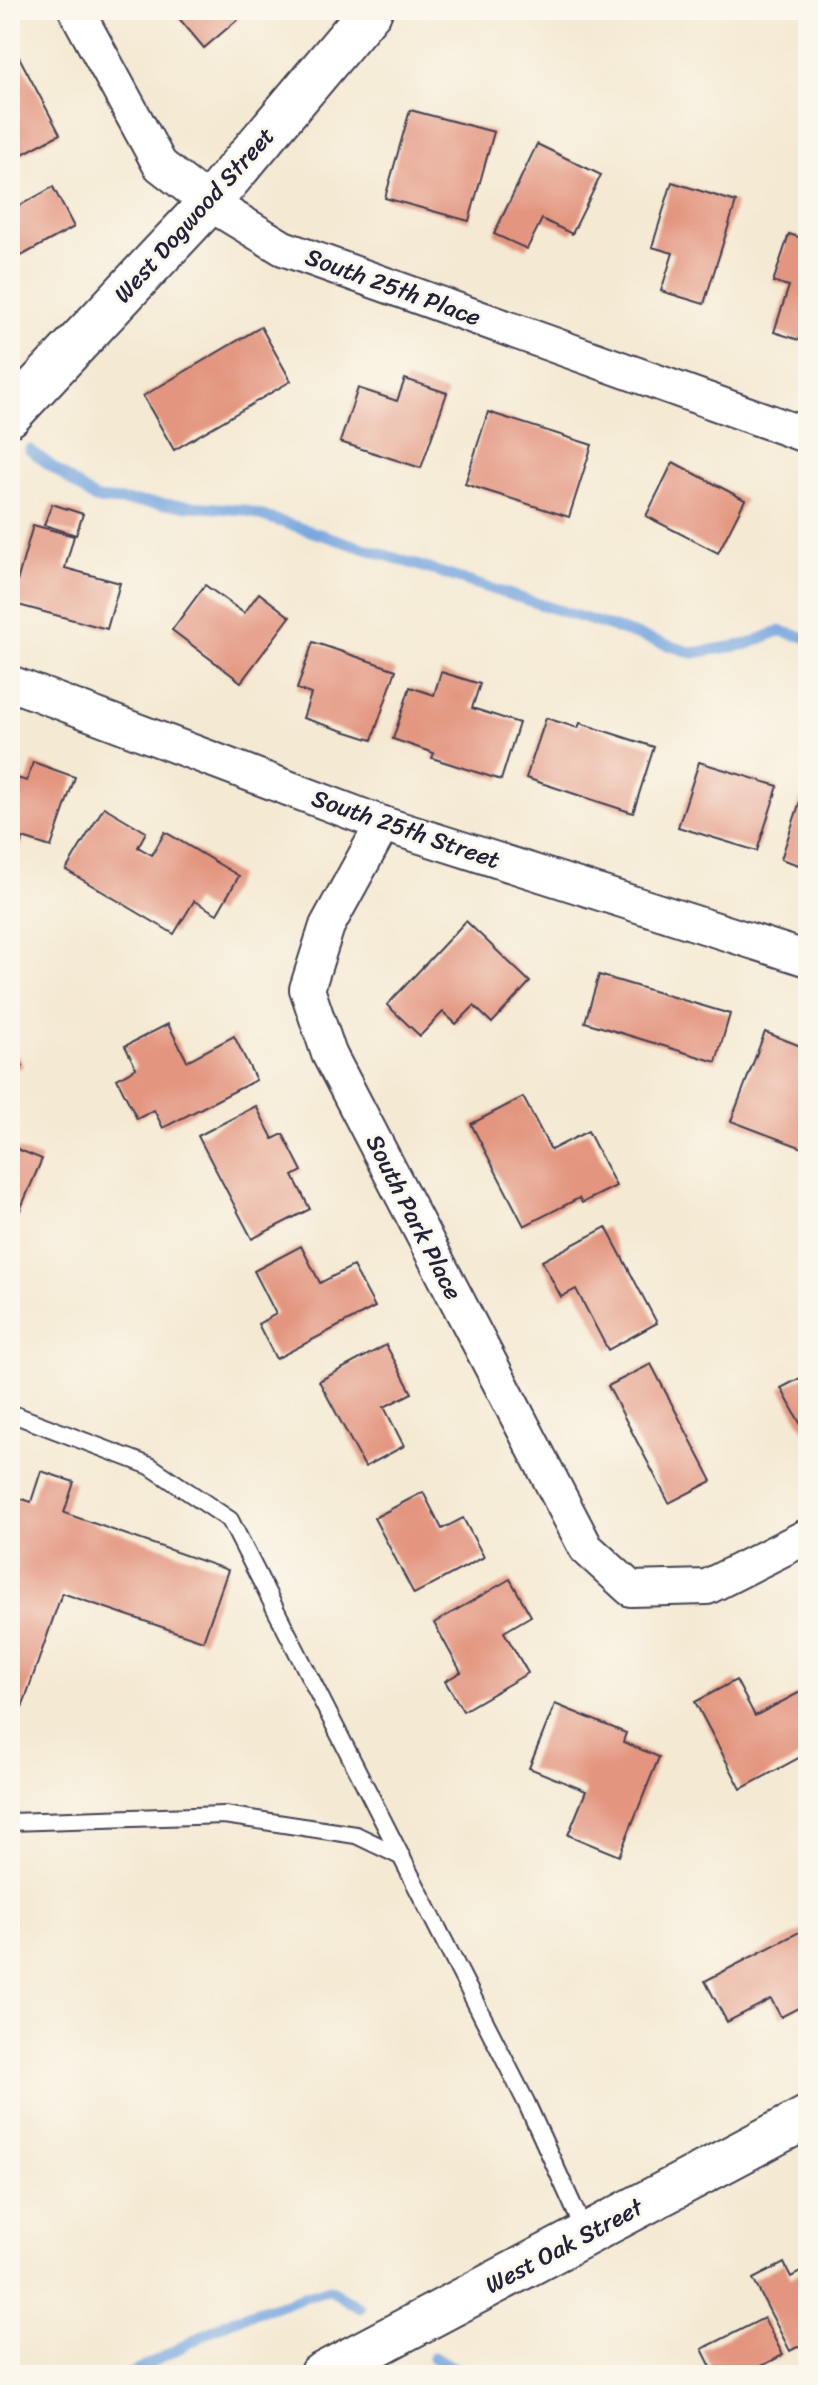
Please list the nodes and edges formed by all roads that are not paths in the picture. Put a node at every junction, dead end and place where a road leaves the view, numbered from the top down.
1 (76, 10) edge
2 (371, 10) edge
3 (209, 203) junction
4 (10, 415) edge
5 (808, 436) edge
6 (10, 683) edge
7 (383, 824) junction
8 (808, 959) edge
9 (10, 1413) edge
10 (808, 1536) edge
11 (10, 1822) edge
12 (402, 1857) junction
13 (808, 2117) edge
14 (586, 2235) junction
15 (320, 2375) edge

1 - 3 street, South 25th Place
2 - 3 street, West Dogwood Street
3 - 4 street, West Dogwood Street
3 - 5 street, South 25th Place
6 - 7 street, South 25th Street
7 - 8 street, South 25th Street
7 - 10 street, South Park Place
9 - 12 lane
11 - 12 lane
12 - 14 lane
13 - 14 street, West Oak Street
14 - 15 street, West Oak Street

